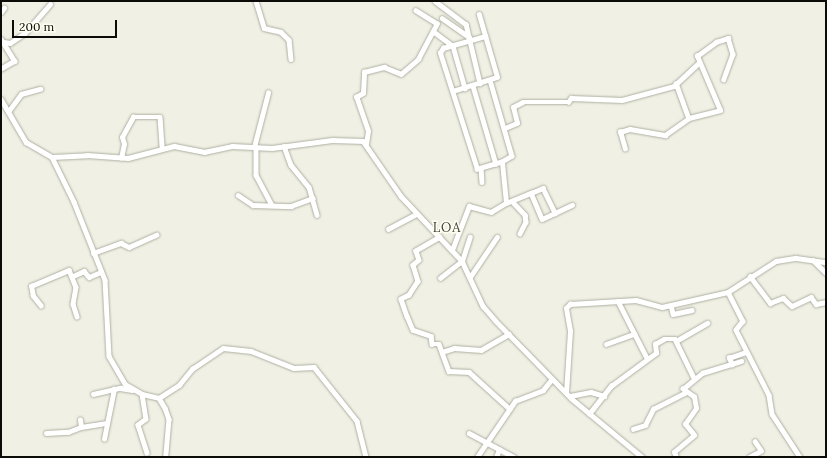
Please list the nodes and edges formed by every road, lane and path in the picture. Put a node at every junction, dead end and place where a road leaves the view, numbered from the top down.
1 (256, 1) edge
2 (434, 1) edge
3 (50, 4) dead end
4 (416, 11) dead end
5 (479, 15) dead end
6 (442, 18) dead end
7 (433, 31) junction
8 (485, 36) junction
9 (469, 39) junction
10 (2, 41) edge
11 (453, 46) junction
12 (291, 59) dead end
13 (699, 62) junction
14 (1, 69) edge
15 (724, 79) dead end
16 (490, 80) junction
17 (480, 83) junction
18 (676, 84) junction
19 (474, 86) junction
20 (465, 88) junction
21 (40, 89) dead end
22 (453, 92) junction
23 (268, 93) dead end
24 (1, 99) edge
25 (3, 108) edge
26 (8, 112) junction
27 (689, 118) junction
28 (505, 128) junction
29 (366, 144) junction
30 (284, 146) junction
31 (255, 147) junction
32 (162, 148) junction
33 (625, 149) dead end
34 (52, 157) junction
35 (121, 158) junction
36 (502, 162) junction
37 (496, 164) junction
38 (481, 168) junction
39 (482, 182) dead end
40 (531, 193) junction
41 (238, 195) dead end
42 (313, 198) junction
43 (512, 202) junction
44 (506, 203) junction
45 (272, 205) junction
46 (572, 205) dead end
47 (555, 213) junction
48 (317, 214) dead end
49 (416, 214) junction
50 (388, 229) dead end
51 (520, 234) dead end
52 (156, 235) dead end
53 (440, 237) junction
54 (470, 237) dead end
55 (497, 237) dead end
56 (452, 250) junction
57 (93, 254) junction
58 (812, 260) junction
59 (462, 261) junction
60 (826, 262) edge
61 (102, 272) junction
62 (826, 273) edge
63 (73, 276) junction
64 (750, 276) junction
65 (470, 277) junction
66 (440, 278) dead end
67 (728, 292) junction
68 (618, 301) junction
69 (826, 302) edge
70 (671, 305) junction
71 (41, 306) dead end
72 (692, 310) dead end
73 (76, 316) dead end
74 (707, 323) dead end
75 (509, 334) junction
76 (634, 334) junction
77 (676, 341) junction
78 (606, 344) dead end
79 (442, 352) junction
80 (746, 352) junction
81 (646, 356) junction
82 (741, 361) dead end
83 (732, 365) junction
84 (694, 378) junction
85 (552, 379) junction
86 (114, 389) junction
87 (134, 390) junction
88 (685, 392) junction
89 (93, 394) dead end
90 (142, 394) junction
91 (568, 395) junction
92 (604, 396) junction
93 (159, 398) junction
94 (510, 409) junction
95 (589, 414) junction
96 (80, 420) dead end
97 (107, 423) junction
98 (81, 427) junction
99 (633, 429) dead end
100 (46, 433) dead end
101 (469, 433) dead end
102 (104, 439) dead end
103 (487, 442) junction
104 (755, 442) dead end
105 (499, 450) junction
106 (147, 453) dead end
107 (166, 457) edge
108 (366, 457) edge
109 (477, 457) edge
110 (496, 457) edge
111 (514, 457) edge
112 (642, 457) edge
113 (676, 457) edge
114 (749, 457) edge
115 (800, 457) edge

1 - 12 street
2 - 9 street
3 - 10 street
4 - 7 street
5 - 8 street
6 - 9 street
7 - 11 street
7 - 29 street
8 - 9 street
8 - 16 street
9 - 11 street
9 - 17 street
10 - 14 street
11 - 20 street
11 - 22 street
13 - 15 street
13 - 18 street
13 - 27 street
16 - 17 street
16 - 28 street
17 - 19 street
18 - 27 street
18 - 28 street
19 - 20 street
19 - 37 street
20 - 22 street
21 - 26 street
22 - 38 street
23 - 31 street
24 - 25 street
25 - 26 street
26 - 34 street
27 - 33 street
28 - 36 street
29 - 30 street
29 - 49 street
30 - 31 street
30 - 42 street
31 - 32 street
31 - 45 street
32 - 35 street
32 - 35 street
34 - 35 street
34 - 57 street
36 - 37 street
36 - 44 street
37 - 38 street
38 - 39 street
40 - 43 street
40 - 47 street
40 - 47 street
41 - 45 street
42 - 45 street
42 - 48 street
43 - 44 street
43 - 51 street
44 - 56 street
46 - 47 street
49 - 50 street
49 - 53 street
52 - 57 street
53 - 56 street
53 - 79 street
54 - 59 street
55 - 65 street
56 - 59 street
57 - 61 street
58 - 60 street
58 - 62 street
58 - 64 street
59 - 65 street
59 - 66 street
61 - 63 street
61 - 87 street
63 - 71 street
63 - 73 street
64 - 67 street
64 - 69 street
65 - 75 street
67 - 70 street
67 - 80 street
68 - 70 street
68 - 76 street
68 - 91 street
70 - 72 street
74 - 77 street
75 - 79 street
75 - 85 street
76 - 78 street
76 - 81 street
77 - 81 street
77 - 84 street
79 - 94 street
80 - 83 street
80 - 115 street
81 - 92 street
82 - 83 street
83 - 84 street
84 - 88 street
85 - 91 street
85 - 94 street
86 - 87 street
86 - 89 street
86 - 97 street
87 - 90 street
88 - 99 street
88 - 113 street
90 - 93 street
90 - 106 street
91 - 92 street
91 - 95 street
92 - 95 street
93 - 107 street
93 - 108 street
94 - 103 street
95 - 112 street
96 - 98 street
97 - 98 street
97 - 102 street
98 - 100 street
101 - 103 street
103 - 105 street
103 - 109 street
104 - 114 street
105 - 110 street
105 - 111 street

